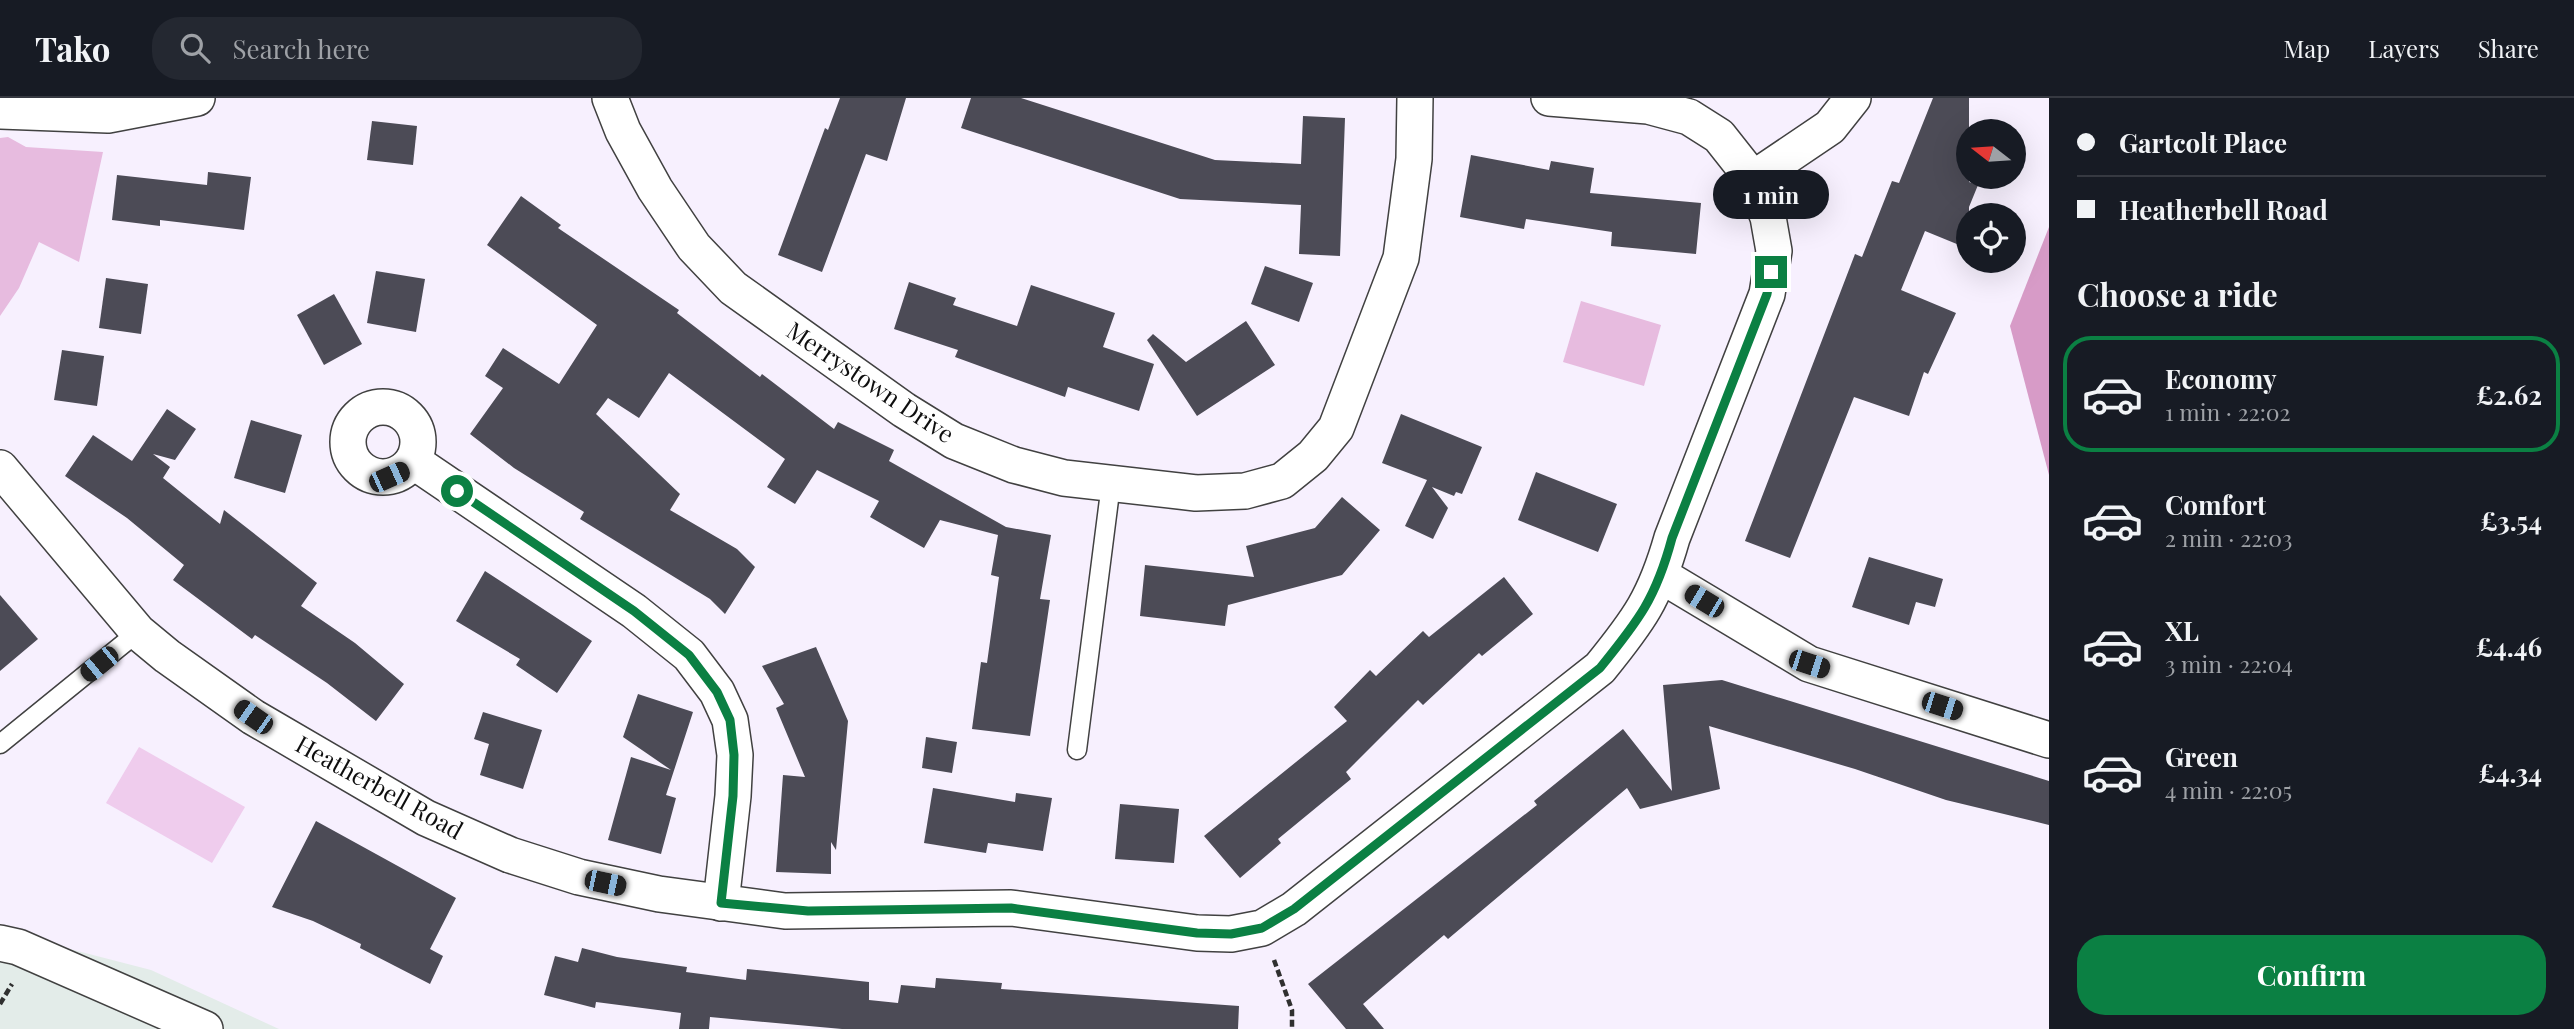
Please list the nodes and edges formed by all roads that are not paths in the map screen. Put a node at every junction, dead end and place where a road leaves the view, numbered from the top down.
1 (197, 98) edge
2 (610, 98) edge
3 (1415, 98) edge
4 (1549, 98) edge
5 (1853, 98) edge
6 (0, 111) edge
7 (1753, 179) junction
8 (413, 461) dead end
9 (0, 468) edge
10 (1111, 484) junction
11 (1662, 576) junction
12 (138, 632) junction
13 (2049, 740) edge
14 (0, 744) edge
15 (1077, 750) dead end
16 (721, 903) junction
17 (0, 943) edge
18 (205, 1029) edge

1 - 6 street
2 - 10 street, Merrystown Drive
3 - 10 street, Merrystown Drive
4 - 7 street, Heatherbell Road
5 - 7 street
7 - 11 street, Heatherbell Road
8 - 16 street
9 - 12 street, Heatherbell Road
10 - 15 lane
11 - 13 street
11 - 16 street, Heatherbell Road
12 - 14 lane
12 - 16 street, Heatherbell Road
17 - 18 street

